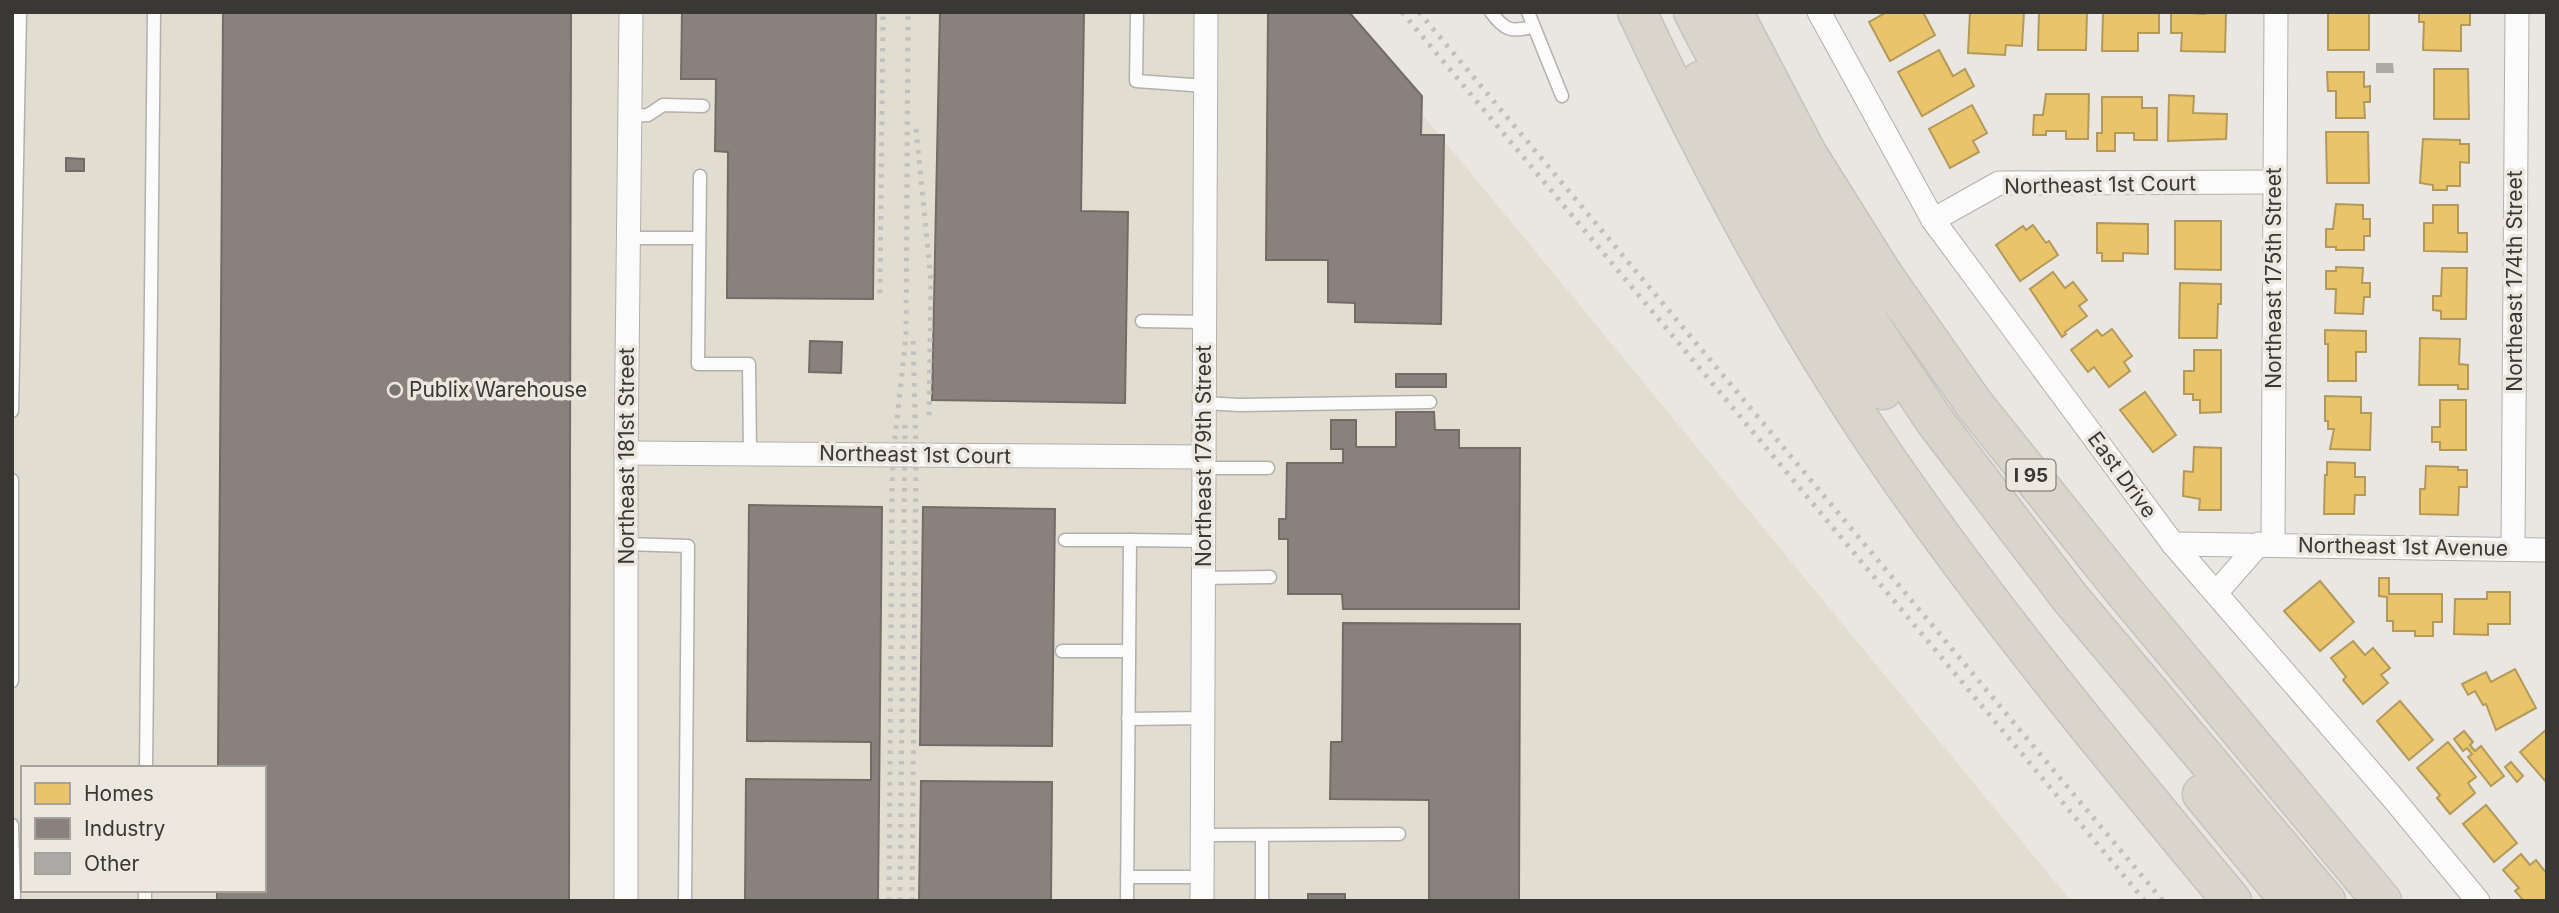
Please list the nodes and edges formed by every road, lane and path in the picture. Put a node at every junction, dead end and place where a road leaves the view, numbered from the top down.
1 (20, 12) edge
2 (154, 12) edge
3 (631, 12) edge
4 (1137, 12) edge
5 (1206, 12) edge
6 (1491, 12) edge
7 (1528, 12) edge
8 (1637, 12) edge
9 (1667, 12) edge
10 (1693, 12) edge
11 (1732, 12) edge
12 (1819, 12) edge
13 (2276, 12) edge
14 (2517, 12) edge
15 (1533, 27) junction
16 (1206, 86) junction
17 (1562, 96) dead end
18 (703, 106) dead end
19 (630, 116) junction
20 (699, 176) dead end
21 (2275, 183) junction
22 (1933, 220) junction
23 (629, 237) junction
24 (699, 238) junction
25 (1142, 321) dead end
26 (1205, 323) junction
27 (1430, 402) dead end
28 (1204, 403) junction
29 (12, 411) edge
30 (626, 453) junction
31 (750, 453) junction
32 (1204, 463) junction
33 (1268, 468) dead end
34 (12, 480) edge
35 (1065, 540) dead end
36 (1130, 540) junction
37 (1203, 541) junction
38 (626, 544) junction
39 (2173, 544) junction
40 (2266, 544) junction
41 (2513, 549) junction
42 (2547, 550) edge
43 (1270, 577) dead end
44 (1203, 578) junction
45 (2216, 593) junction
46 (1062, 651) dead end
47 (1129, 651) junction
48 (12, 681) edge
49 (1203, 718) junction
50 (1128, 719) junction
51 (146, 766) edge
52 (12, 825) edge
53 (1399, 834) dead end
54 (1202, 835) junction
55 (1262, 835) junction
56 (1126, 877) junction
57 (1202, 877) junction
58 (14, 901) edge
59 (626, 901) edge
60 (685, 901) edge
61 (1127, 901) edge
62 (1202, 901) edge
63 (1262, 901) edge
64 (2232, 901) edge
65 (2290, 901) edge
66 (2326, 901) edge
67 (2382, 901) edge
68 (2478, 901) edge

1 - 29 lane
2 - 51 lane
3 - 19 street, Northeast 181st Street
4 - 16 lane
5 - 16 street, Northeast 179th Street
6 - 15 lane
7 - 15 lane
8 - 64 highway
9 - 65 highway
10 - 66 highway
11 - 67 highway, I 95
12 - 22 street, East Drive
13 - 21 street, Northeast 175th Street
14 - 41 street, Northeast 174th Street
15 - 17 lane
16 - 26 street, Northeast 179th Street
18 - 19 lane
19 - 23 street, Northeast 181st Street
20 - 24 lane
21 - 22 street, Northeast 1st Court
21 - 40 street, Northeast 175th Street
22 - 39 street, East Drive
23 - 24 lane
23 - 30 street, Northeast 181st Street
24 - 31 lane
25 - 26 lane
26 - 28 street, Northeast 179th Street
27 - 28 lane
28 - 32 street, Northeast 179th Street
30 - 31 street, Northeast 1st Court
30 - 38 street, Northeast 181st Street
31 - 32 street, Northeast 1st Court
32 - 33 lane
32 - 37 street, Northeast 179th Street
34 - 48 lane
35 - 36 lane
36 - 37 lane
36 - 47 lane
37 - 44 street, Northeast 179th Street
38 - 59 street, Northeast 181st Street
38 - 60 lane
39 - 40 street, Northeast 1st Avenue
39 - 45 street, East Drive
40 - 41 street, Northeast 1st Avenue
40 - 45 street
41 - 42 street, Northeast 1st Avenue
43 - 44 lane
44 - 49 street, Northeast 179th Street
45 - 68 street, East Drive
46 - 47 lane
47 - 50 lane
49 - 50 lane
49 - 54 street, Northeast 179th Street
50 - 56 lane
52 - 58 lane
53 - 55 lane
54 - 55 lane
54 - 57 street, Northeast 179th Street
55 - 63 lane
56 - 57 lane
56 - 61 lane
57 - 62 street, Northeast 179th Street

